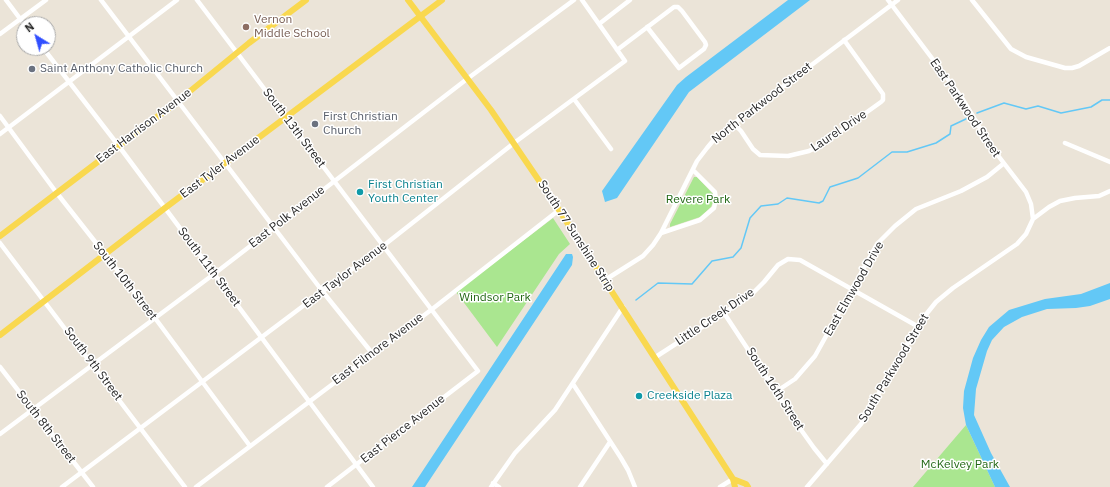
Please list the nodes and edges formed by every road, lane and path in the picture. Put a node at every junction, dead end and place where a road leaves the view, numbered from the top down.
1 (6, 0) edge
2 (46, 0) edge
3 (101, 0) edge
4 (177, 0) edge
5 (197, 0) edge
6 (306, 0) edge
7 (408, 0) edge
8 (442, 0) edge
9 (574, 0) edge
10 (582, 0) edge
11 (630, 0) edge
12 (888, 0) edge
13 (898, 0) edge
14 (972, 0) edge
15 (892, 4) junction
16 (18, 16) edge
17 (24, 16) edge
18 (420, 16) junction
19 (16, 22) edge
20 (599, 24) junction
21 (647, 27) junction
22 (0, 34) edge
23 (128, 36) junction
24 (844, 40) junction
25 (1110, 48) edge
26 (617, 50) junction
27 (238, 52) junction
28 (48, 56) edge
29 (467, 78) junction
30 (68, 82) junction
31 (574, 99) junction
32 (178, 101) junction
33 (0, 116) edge
34 (285, 118) junction
35 (734, 124) junction
36 (8, 128) junction
37 (0, 134) edge
38 (514, 143) junction
39 (1065, 143) dead end
40 (118, 145) junction
41 (611, 149) dead end
42 (1110, 162) edge
43 (226, 163) junction
44 (1004, 164) junction
45 (693, 170) junction
46 (333, 181) junction
47 (1110, 191) edge
48 (56, 192) junction
49 (165, 208) junction
50 (559, 210) junction
51 (1032, 219) junction
52 (274, 226) junction
53 (661, 233) junction
54 (0, 236) edge
55 (0, 243) edge
56 (384, 246) junction
57 (105, 255) junction
58 (214, 274) junction
59 (605, 280) junction
60 (851, 290) junction
61 (323, 292) junction
62 (45, 301) junction
63 (623, 307) junction
64 (431, 310) junction
65 (724, 313) junction
66 (155, 318) junction
67 (917, 326) junction
68 (0, 335) edge
69 (262, 338) junction
70 (372, 354) junction
71 (654, 358) junction
72 (93, 364) junction
73 (0, 367) edge
74 (478, 371) joint
75 (202, 383) junction
76 (573, 384) junction
77 (777, 391) junction
78 (309, 401) junction
79 (32, 410) junction
80 (141, 428) junction
81 (0, 434) edge
82 (610, 442) junction
83 (250, 446) junction
84 (827, 464) junction
85 (356, 465) junction
86 (82, 472) junction
87 (733, 479) junction
88 (492, 485) edge
89 (62, 487) edge
90 (92, 487) edge
91 (185, 487) edge
92 (196, 487) edge
93 (327, 487) edge
94 (373, 487) edge
95 (499, 487) edge
96 (580, 487) edge
97 (635, 487) edge
98 (720, 487) edge
99 (735, 487) edge
100 (748, 487) edge
101 (807, 487) edge

1 - 16 street
2 - 17 street
3 - 23 street
4 - 23 street
5 - 27 street, South 13th Street
6 - 27 main road, East Harrison Avenue
7 - 18 main road, South 77 Sunshine Strip
8 - 18 main road, East Tyler Avenue
9 - 29 street, East Polk Avenue
10 - 20 street
11 - 20 street
12 - 15 street, East Parkwood Street
13 - 15 street, North Parkwood Street
14 - 25 street
15 - 24 street, North Parkwood Street
15 - 44 street, East Parkwood Street
18 - 29 main road, South 77 Sunshine Strip
18 - 34 main road, East Tyler Avenue
19 - 22 street
20 - 26 street
21 - 21 street
21 - 26 street
23 - 30 street
23 - 32 street
24 - 35 street, North Parkwood Street
24 - 35 street, Laurel Drive
26 - 31 street, East Taylor Avenue
27 - 32 main road, East Harrison Avenue
27 - 34 street, South 13th Street
28 - 30 street, South 11th Street
29 - 38 main road, South 77 Sunshine Strip
29 - 46 street, East Polk Avenue
30 - 36 street
30 - 40 street, South 11th Street
31 - 38 street, East Taylor Avenue
31 - 41 street
32 - 40 main road, East Harrison Avenue
32 - 43 street
33 - 36 street, South 10th Street
34 - 43 main road, East Tyler Avenue
34 - 46 street, South 13th Street
35 - 45 street, North Parkwood Street
36 - 37 street
36 - 48 street, South 10th Street
38 - 50 main road, South 77 Sunshine Strip
38 - 56 street, East Taylor Avenue
39 - 42 street
40 - 48 main road, East Harrison Avenue
40 - 49 street, South 11th Street
43 - 49 main road, East Tyler Avenue
43 - 52 street
44 - 51 street, East Parkwood Street
44 - 60 street, East Elmwood Drive
45 - 53 street, North Parkwood Street
45 - 53 street
46 - 52 street, East Polk Avenue
46 - 56 street, South 13th Street
47 - 51 street, South Parkwood Street
48 - 54 main road, East Harrison Avenue
48 - 57 street, South 10th Street
49 - 57 main road, East Tyler Avenue
49 - 58 street, South 11th Street
50 - 59 main road, South 77 Sunshine Strip
50 - 64 street, East Filmore Avenue
51 - 67 street, South Parkwood Street
52 - 58 street, East Polk Avenue
52 - 61 street
53 - 59 street, North Parkwood Street
55 - 62 street, South 9th Street
56 - 61 street, East Taylor Avenue
56 - 64 street, South 13th Street
57 - 62 main road, East Tyler Avenue
57 - 66 street, South 10th Street
58 - 66 street, East Polk Avenue
58 - 69 street, South 11th Street
59 - 63 main road, South 77 Sunshine Strip
60 - 65 street, Little Creek Drive
60 - 67 street, Little Creek Drive
60 - 77 street, East Elmwood Drive
61 - 69 street, East Taylor Avenue
61 - 70 street
62 - 68 main road, East Tyler Avenue
62 - 72 street, South 9th Street
63 - 71 main road, South 77 Sunshine Strip
63 - 76 street
64 - 70 street, East Filmore Avenue
64 - 74 street, South 13th Street
65 - 71 street, Little Creek Drive
65 - 77 street, South 16th Street
66 - 72 street, East Polk Avenue
66 - 75 street, South 10th Street
67 - 84 street, South Parkwood Street
69 - 75 street, East Taylor Avenue
69 - 78 street, South 11th Street
70 - 78 street, East Filmore Avenue
71 - 87 main road, South 77 Sunshine Strip
72 - 79 street, East Polk Avenue
72 - 80 street, South 9th Street
73 - 79 street, South 8th Street
74 - 85 street, East Pierce Avenue
75 - 80 street, East Taylor Avenue
75 - 83 street, South 10th Street
76 - 82 street
76 - 88 street
77 - 84 street, South 16th Street
78 - 83 street, East Filmore Avenue
78 - 85 street, South 11th Street
79 - 81 street, East Polk Avenue
79 - 86 street, South 8th Street
80 - 86 street, East Taylor Avenue
80 - 91 street, South 9th Street
82 - 96 street
82 - 97 street
83 - 92 street, East Filmore Avenue
84 - 101 street, South Parkwood Street
85 - 93 street, East Pierce Avenue
85 - 94 street, South 11th Street
86 - 89 street, East Taylor Avenue
86 - 90 street, South 8th Street
87 - 98 street
87 - 99 main road
87 - 100 main road
88 - 95 street

